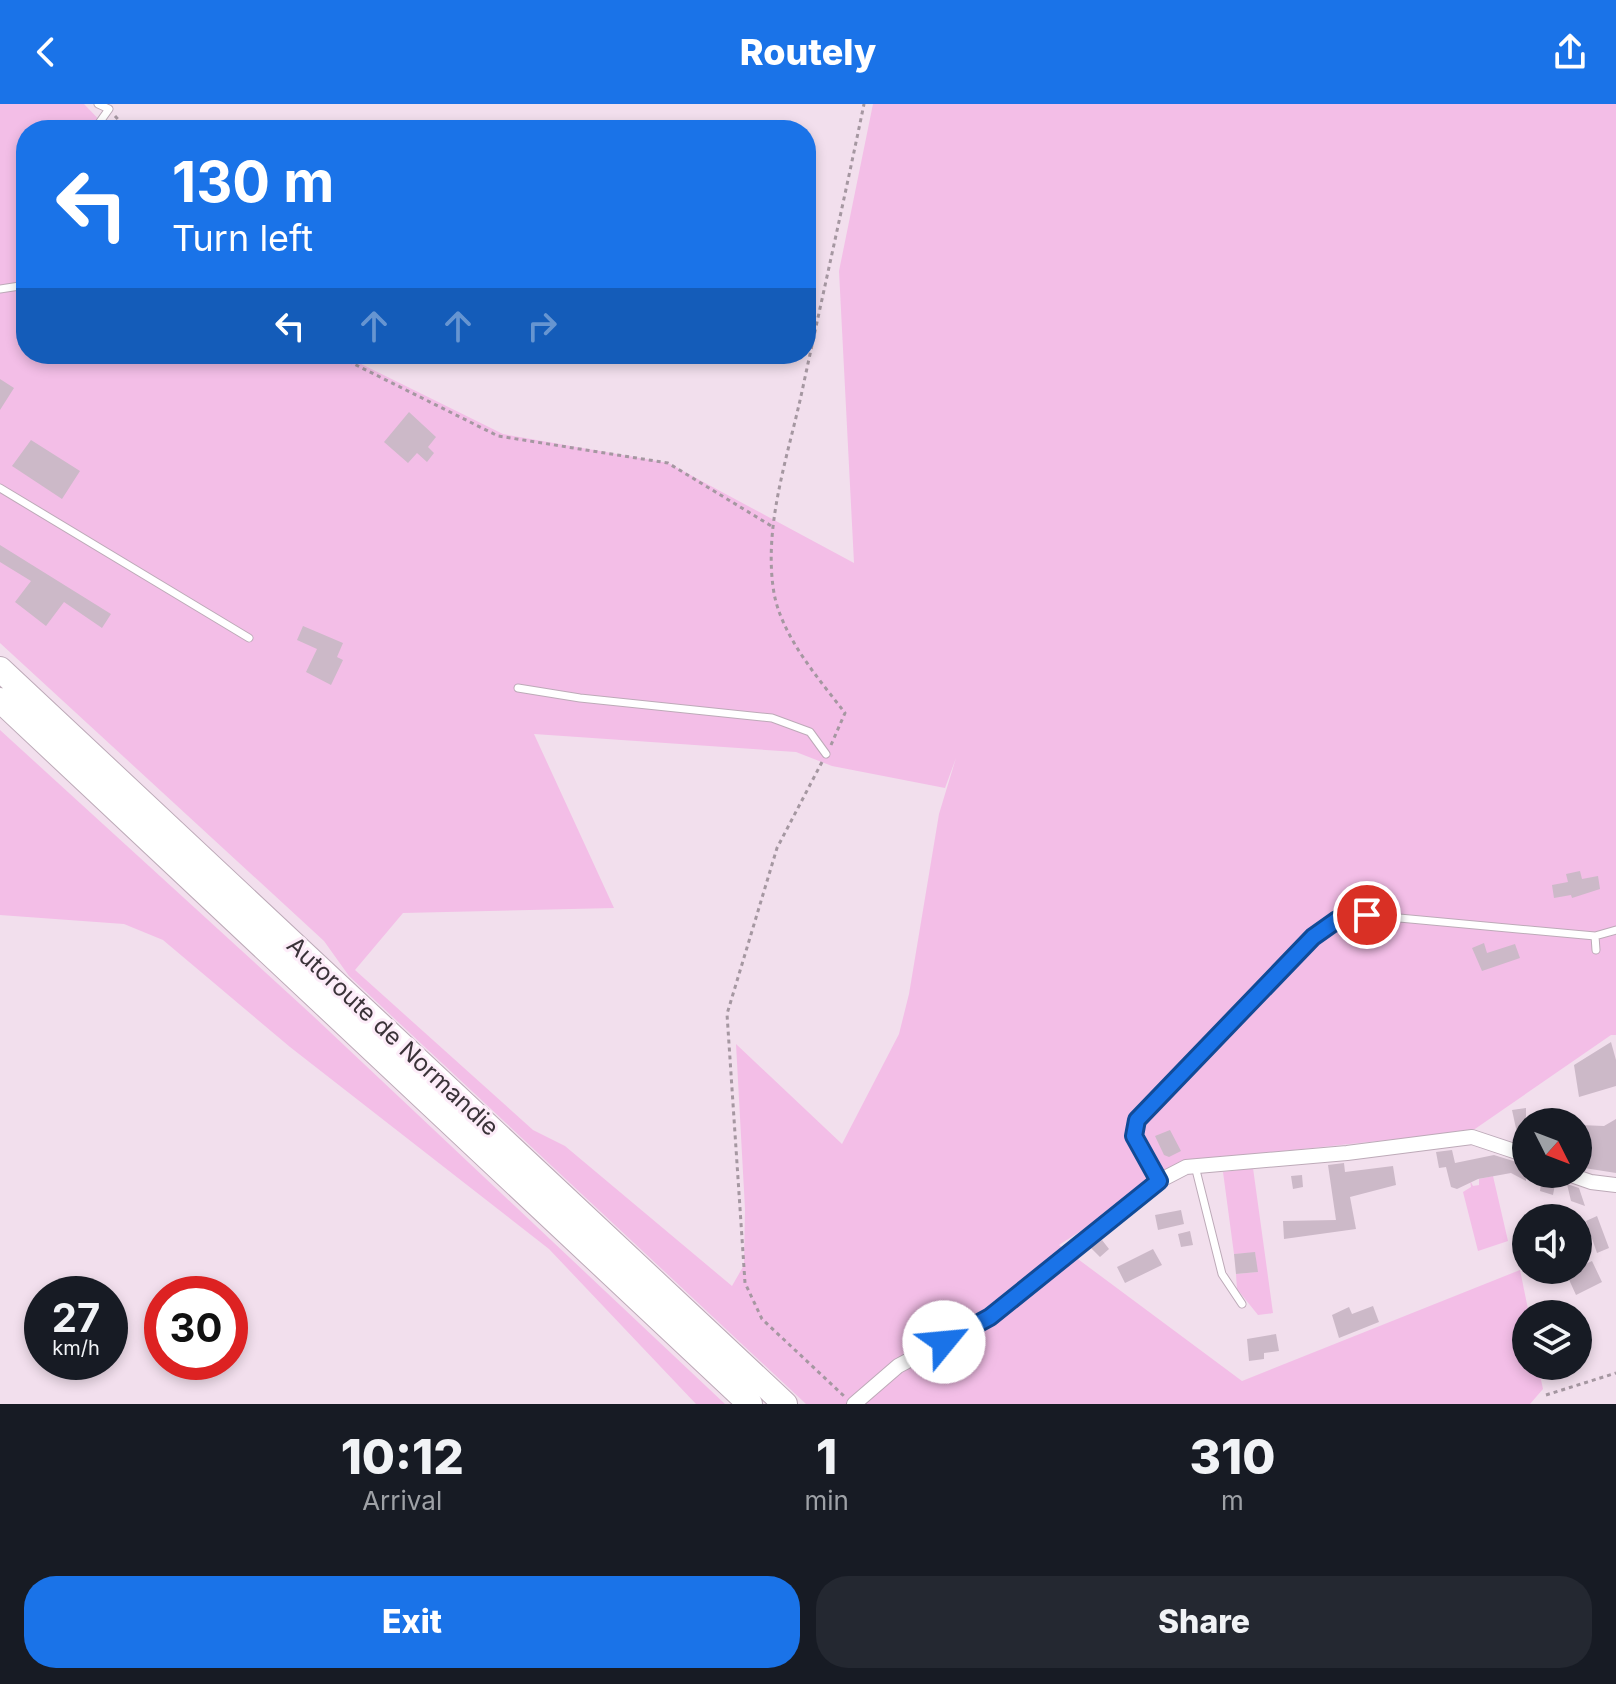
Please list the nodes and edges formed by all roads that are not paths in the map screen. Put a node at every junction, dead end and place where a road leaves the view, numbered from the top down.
1 (98, 104) edge
2 (101, 120) edge
3 (0, 488) edge
4 (249, 638) dead end
5 (0, 669) edge
6 (518, 688) dead end
7 (0, 700) edge
8 (826, 754) road end
9 (1616, 930) edge
10 (1595, 936) junction
11 (1596, 950) dead end
12 (1512, 1150) edge
13 (1195, 1166) junction
14 (1592, 1180) edge
15 (1159, 1181) junction
16 (1616, 1185) edge
17 (1242, 1304) dead end
18 (750, 1404) edge
19 (785, 1404) edge
20 (853, 1404) edge

1 - 2 lane
3 - 4 lane
5 - 19 highway, Autoroute de Normandie
6 - 8 lane
7 - 18 highway, Autoroute de Normandie
9 - 10 lane
10 - 11 lane
10 - 15 lane
12 - 13 street
13 - 15 street
13 - 17 lane
14 - 16 street
15 - 20 street

